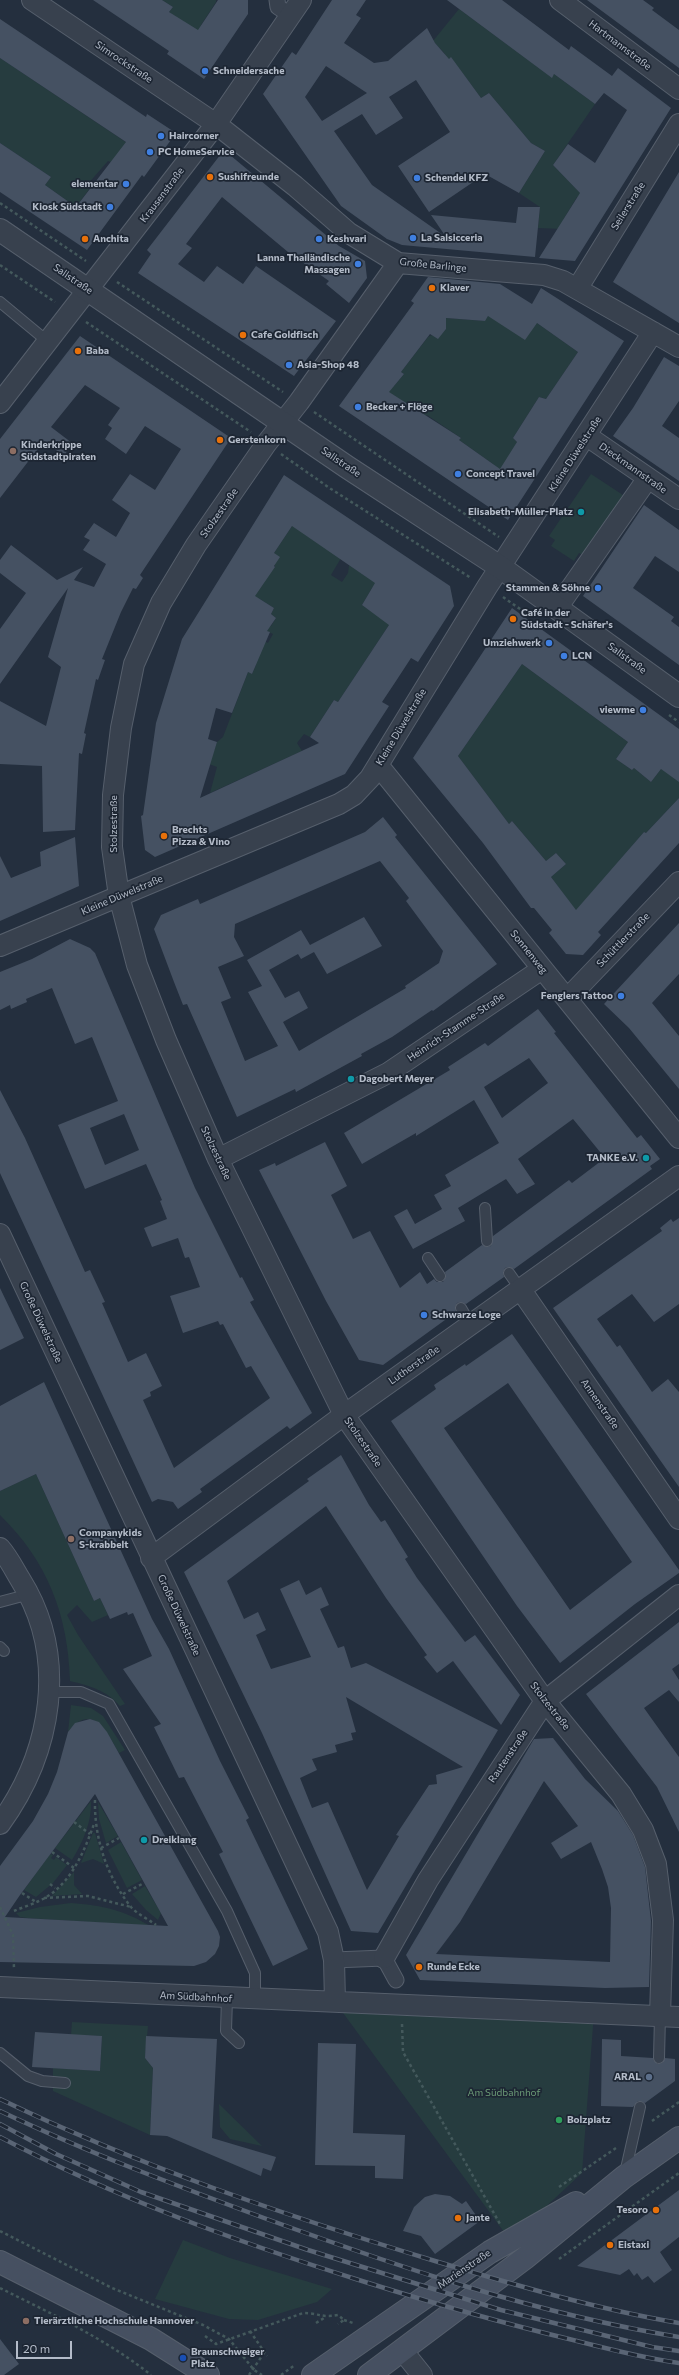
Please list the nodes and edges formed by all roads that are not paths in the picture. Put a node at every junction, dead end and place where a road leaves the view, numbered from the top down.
1 (32, 0) edge
2 (277, 0) edge
3 (560, 0) edge
4 (296, 8) edge
5 (679, 89) edge
6 (216, 124) junction
7 (679, 124) edge
8 (0, 230) edge
9 (398, 263) junction
10 (88, 289) junction
11 (577, 289) junction
12 (0, 302) edge
13 (654, 332) junction
14 (47, 341) junction
15 (679, 347) edge
16 (0, 403) edge
17 (283, 423) junction
18 (587, 436) junction
19 (648, 478) junction
20 (679, 499) edge
21 (500, 567) junction
22 (557, 608) junction
23 (679, 696) edge
24 (378, 765) junction
25 (679, 882) edge
26 (119, 896) junction
27 (0, 946) edge
28 (542, 969) junction
29 (567, 998) junction
30 (679, 1138) edge
31 (218, 1159) junction
32 (679, 1176) edge
33 (485, 1208) dead end
34 (0, 1234) edge
35 (486, 1241) dead end
36 (428, 1258) dead end
37 (509, 1273) dead end
38 (440, 1276) dead end
39 (521, 1290) junction
40 (344, 1415) junction
41 (679, 1519) edge
42 (0, 1548) edge
43 (151, 1558) junction
44 (30, 1594) junction
45 (0, 1602) edge
46 (677, 1602) edge
47 (50, 1692) junction
48 (545, 1701) junction
49 (0, 1824) edge
50 (384, 1958) junction
51 (334, 1960) junction
52 (396, 1980) dead end
53 (7, 1988) edge
54 (227, 1998) junction
55 (255, 2000) junction
56 (335, 2002) junction
57 (670, 2017) edge
58 (238, 2044) dead end
59 (0, 2053) edge
60 (659, 2058) dead end
61 (65, 2083) dead end
62 (640, 2107) dead end
63 (679, 2138) edge
64 (624, 2177) junction
65 (0, 2262) edge
66 (402, 2350) junction
67 (208, 2375) edge
68 (313, 2375) edge
69 (369, 2375) edge
70 (422, 2375) edge

1 - 6 street, Simrockstraße
2 - 4 street
3 - 5 street, Hartmannstraße
4 - 6 street, Krausenstraße
6 - 9 street, Große Barlinge
6 - 10 street, Krausenstraße
7 - 11 street, Seilerstraße
8 - 10 street, Sallstraße
9 - 11 street, Große Barlinge
9 - 17 street, Stolzestraße
10 - 14 street, Krausenstraße
10 - 17 street, Sallstraße
11 - 13 street, Große Barlinge
12 - 14 lane
13 - 15 street, Große Barlinge
13 - 18 street, Kleine Düwelstraße
14 - 16 street, Krausenstraße
17 - 21 street, Sallstraße
17 - 26 street, Stolzestraße
18 - 19 street, Dieckmannstraße
18 - 21 street, Kleine Düwelstraße
19 - 20 street, Dieckmannstraße
19 - 22 street
21 - 22 street, Sallstraße
21 - 24 street, Kleine Düwelstraße
22 - 23 street, Sallstraße
24 - 26 street, Kleine Düwelstraße
24 - 28 street, Sonnenweg
25 - 29 street, Schüttlerstraße
26 - 27 street, Kleine Düwelstraße
26 - 31 street, Stolzestraße
28 - 29 street, Sonnenweg
28 - 31 street, Heinrich-Stamme-Straße
29 - 30 street, Sonnenweg
31 - 40 street, Stolzestraße
32 - 39 street, Lutherstraße
33 - 35 lane
34 - 43 street, Große Düwelstraße
36 - 38 lane
37 - 39 lane
39 - 40 street, Lutherstraße
39 - 41 street, Annenstraße
40 - 43 street, Lutherstraße
40 - 48 street, Stolzestraße
42 - 44 street
43 - 51 street, Große Düwelstraße
44 - 45 lane
44 - 47 street
46 - 48 street, Rautenstraße
47 - 49 street
47 - 55 lane
48 - 50 street, Rautenstraße
48 - 57 street, Stolzestraße
50 - 51 street
50 - 52 street
51 - 56 street, Große Düwelstraße
53 - 54 street, Am Südbahnhof
54 - 55 street, Am Südbahnhof
54 - 58 lane
55 - 56 street, Am Südbahnhof
56 - 57 street, Am Südbahnhof
57 - 60 lane
59 - 61 lane
62 - 64 lane
63 - 64 main road, Marienstraße
64 - 66 main road, Marienstraße
64 - 68 main road, Marienstraße
65 - 67 main road
66 - 69 main road, Marienstraße
66 - 70 street

